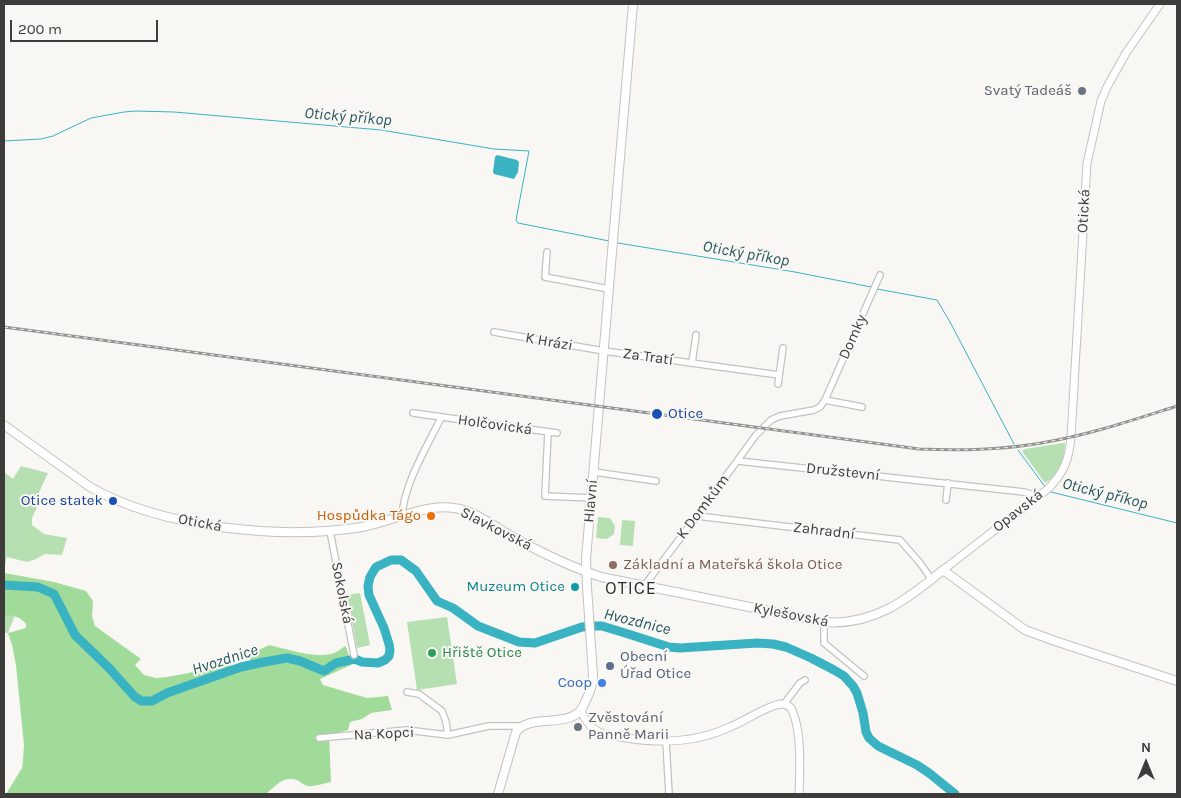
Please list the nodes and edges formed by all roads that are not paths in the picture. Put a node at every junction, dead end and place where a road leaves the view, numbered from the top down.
1 (633, 4) edge
2 (1160, 4) edge
3 (547, 252) dead end
4 (880, 275) dead end
5 (609, 289) junction
6 (494, 332) dead end
7 (696, 335) dead end
8 (783, 348) dead end
9 (604, 351) junction
10 (692, 363) junction
11 (779, 375) junction
12 (778, 384) dead end
13 (825, 400) junction
14 (862, 407) dead end
15 (413, 413) dead end
16 (441, 418) junction
17 (4, 425) edge
18 (548, 432) junction
19 (557, 433) dead end
20 (1071, 438) joint
21 (738, 461) junction
22 (594, 472) junction
23 (656, 481) dead end
24 (948, 483) junction
25 (1043, 492) junction
26 (592, 498) junction
27 (946, 500) dead end
28 (697, 516) junction
29 (402, 517) junction
30 (374, 525) joint
31 (330, 531) junction
32 (943, 570) junction
33 (586, 572) junction
34 (932, 580) junction
35 (644, 586) junction
36 (824, 622) junction
37 (354, 655) dead end
38 (864, 676) dead end
39 (805, 680) dead end
40 (1177, 681) edge
41 (407, 692) dead end
42 (784, 704) junction
43 (581, 711) junction
44 (522, 726) junction
45 (448, 735) junction
46 (319, 738) dead end
47 (666, 741) junction
48 (498, 794) edge
49 (669, 794) edge
50 (799, 794) edge

1 - 5 main road, Hlavní
2 - 20 street, Otická
3 - 5 street
4 - 13 street, Domky
5 - 9 main road, Hlavní
6 - 9 street, K Hrázi
7 - 10 street, Za Tratí
8 - 11 street
9 - 10 street, Za Tratí
9 - 22 main road, Hlavní
10 - 11 street, Za Tratí
11 - 12 street
13 - 14 street
13 - 21 street, K Domkům
15 - 16 street, Holčovická
16 - 18 street, Holčovická
16 - 29 street, Holčovická
17 - 31 main road, Otická
18 - 19 street, Holčovická
18 - 26 street, Holčovická
20 - 25 street, Opavská
21 - 24 street, Družstevní
21 - 28 street, K Domkům
22 - 23 street
22 - 26 main road, Hlavní
24 - 25 street, Družstevní
24 - 27 street
25 - 32 street, Opavská
26 - 33 main road, Hlavní
28 - 34 street, Zahradní
28 - 35 street, K Domkům
29 - 30 main road, Slavkovská
29 - 33 main road, Slavkovská
30 - 31 main road, Otická
31 - 37 street, Sokolská
32 - 34 main road, Kylešovská
32 - 40 main road
33 - 35 main road, Kylešovská
33 - 43 main road, Hlavní
34 - 36 main road, Kylešovská
35 - 36 main road, Kylešovská
36 - 38 street
39 - 42 street
41 - 45 street
42 - 47 street
42 - 50 street
43 - 44 main road
43 - 47 street
44 - 45 street, Na Kopci
44 - 48 main road
45 - 46 street, Na Kopci
47 - 49 street

